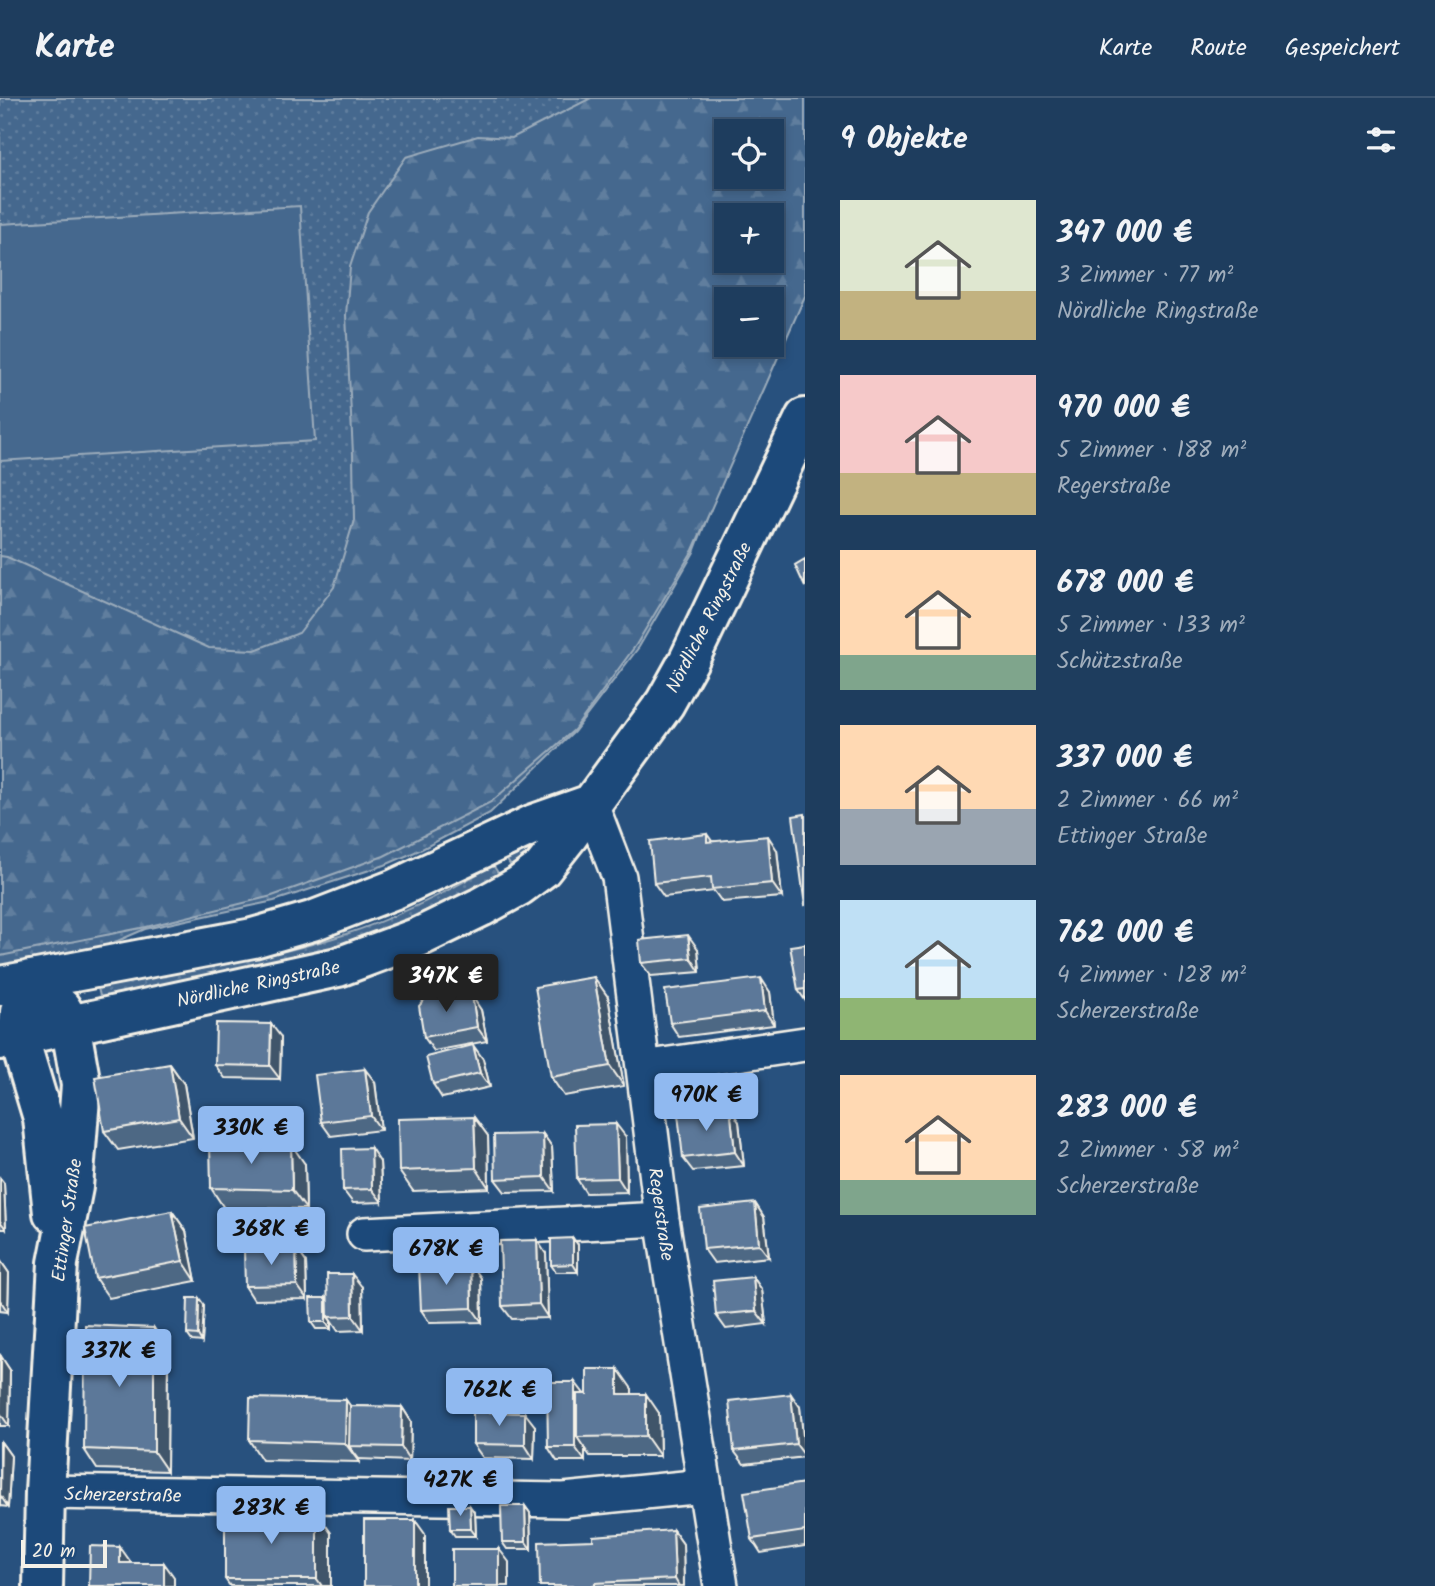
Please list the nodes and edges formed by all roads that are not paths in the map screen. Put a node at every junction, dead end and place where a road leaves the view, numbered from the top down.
1 (805, 418) edge
2 (591, 804) junction
3 (15, 983) edge
4 (70, 1023) junction
5 (9, 1037) edge
6 (805, 1044) edge
7 (643, 1068) junction
8 (662, 1219) junction
9 (364, 1234) dead end
10 (58, 1263) junction
11 (704, 1486) junction
12 (45, 1492) junction
13 (43, 1586) edge
14 (721, 1586) edge

1 - 2 main road, Nördliche Ringstraße
2 - 3 main road
2 - 4 main road, Nördliche Ringstraße
2 - 7 street, Regerstraße
3 - 4 main road
3 - 5 main road
4 - 5 main road, Nördliche Ringstraße
4 - 10 main road, Ettinger Straße
5 - 10 main road
6 - 7 street
7 - 8 street, Regerstraße
8 - 9 street
8 - 11 street, Regerstraße
10 - 12 main road, Ettinger Straße
11 - 12 street, Scherzerstraße
11 - 14 street, Regerstraße
12 - 13 main road, Ettinger Straße

